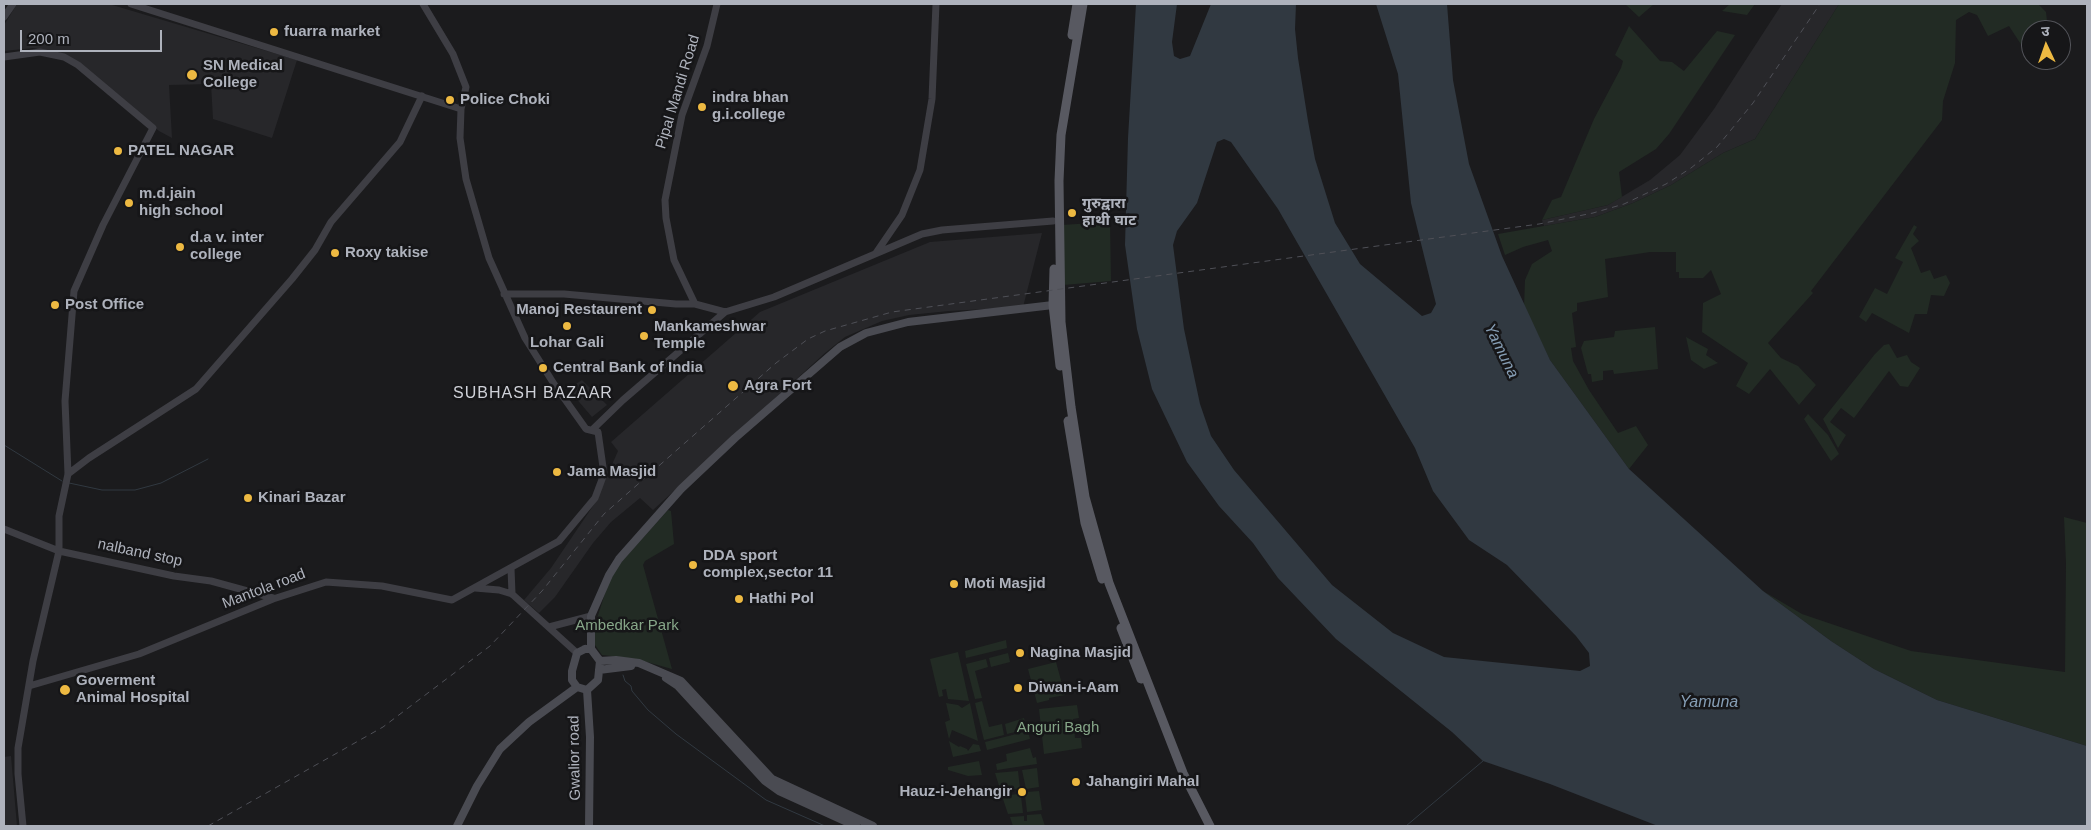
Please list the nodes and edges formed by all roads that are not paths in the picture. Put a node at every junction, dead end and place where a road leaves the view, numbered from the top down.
1 (13, 4) edge
2 (131, 4) edge
3 (423, 4) edge
4 (717, 4) edge
5 (936, 4) edge
6 (1077, 4) edge
7 (1083, 4) edge
8 (4, 17) edge
9 (6, 59) edge
10 (422, 96) junction
11 (461, 109) junction
12 (1053, 221) junction
13 (874, 254) junction
14 (504, 294) junction
15 (695, 304) junction
16 (1053, 304) junction
17 (725, 312) junction
18 (592, 430) junction
19 (68, 477) junction
20 (4, 529) edge
21 (59, 551) junction
22 (511, 568) junction
23 (475, 588) junction
24 (512, 594) junction
25 (273, 599) junction
26 (591, 616) junction
27 (549, 627) junction
28 (591, 649) junction
29 (577, 653) junction
30 (600, 665) junction
31 (29, 686) junction
32 (577, 687) junction
33 (587, 690) junction
34 (859, 824) edge
35 (23, 826) edge
36 (457, 826) edge
37 (589, 826) edge
38 (873, 826) edge
39 (1204, 826) edge
40 (1210, 826) edge

1 - 8 street
2 - 10 street
3 - 11 street
4 - 15 street, Pipal Mandi Road
5 - 13 street
6 - 12 main road
7 - 40 main road
9 - 19 street
10 - 11 street
10 - 19 street
11 - 14 street
12 - 13 street
12 - 16 main road
13 - 17 street
14 - 15 street
14 - 18 street
15 - 17 street
16 - 26 main road
16 - 39 main road
17 - 18 street
18 - 22 street, Mantola road
19 - 21 street
20 - 21 street, nalband stop
21 - 25 street, nalband stop
21 - 31 street
22 - 23 street, Mantola road
22 - 24 street
23 - 24 street
23 - 25 street, Mantola road
24 - 27 street
25 - 31 street, Mantola road
26 - 27 street
26 - 28 main road
27 - 29 street
28 - 29 main road
28 - 30 main road
29 - 32 main road
30 - 33 main road
30 - 34 main road
31 - 35 street
32 - 33 main road
32 - 36 main road
33 - 37 main road, Gwalior road
34 - 38 main road

